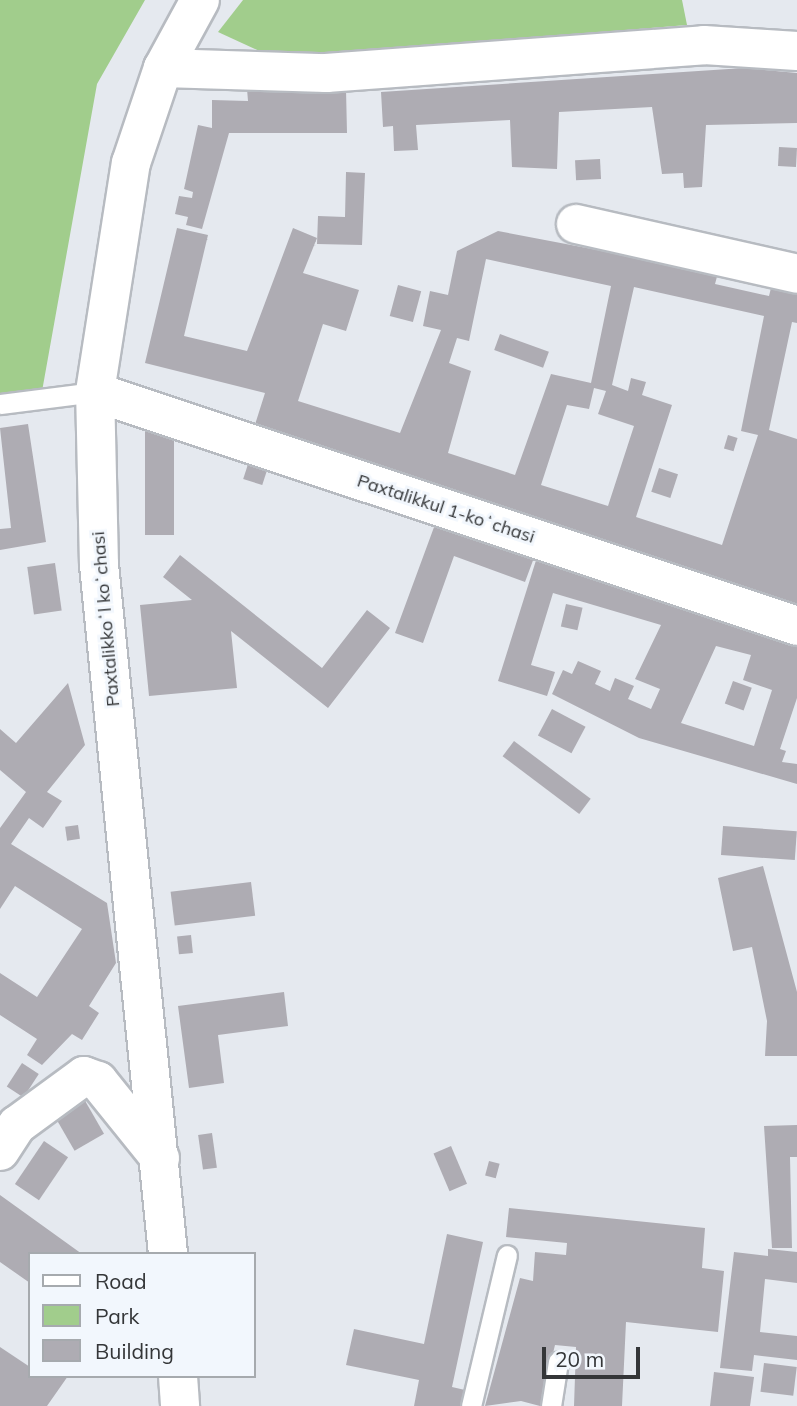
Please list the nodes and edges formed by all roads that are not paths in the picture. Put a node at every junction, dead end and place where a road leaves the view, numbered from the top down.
1 (200, 0) edge
2 (797, 51) edge
3 (163, 68) junction
4 (576, 224) dead end
5 (797, 274) edge
6 (95, 392) junction
7 (0, 404) edge
8 (797, 626) edge
9 (0, 1151) edge
10 (160, 1158) junction
11 (168, 1252) edge
12 (508, 1255) dead end
13 (558, 1362) dead end
14 (178, 1378) edge
15 (180, 1406) edge
16 (471, 1406) edge
17 (551, 1406) edge

1 - 3 street, Paxtalikkoʻl koʻchasi
2 - 3 street
3 - 6 street, Paxtalikkoʻl koʻchasi
4 - 5 street
6 - 7 lane
6 - 8 street, Paxtalikkul 1-koʻchasi
6 - 10 street, Paxtalikkoʻl koʻchasi
9 - 10 street
10 - 11 street, Paxtalikkoʻl koʻchasi
12 - 16 lane
13 - 17 lane
14 - 15 street

